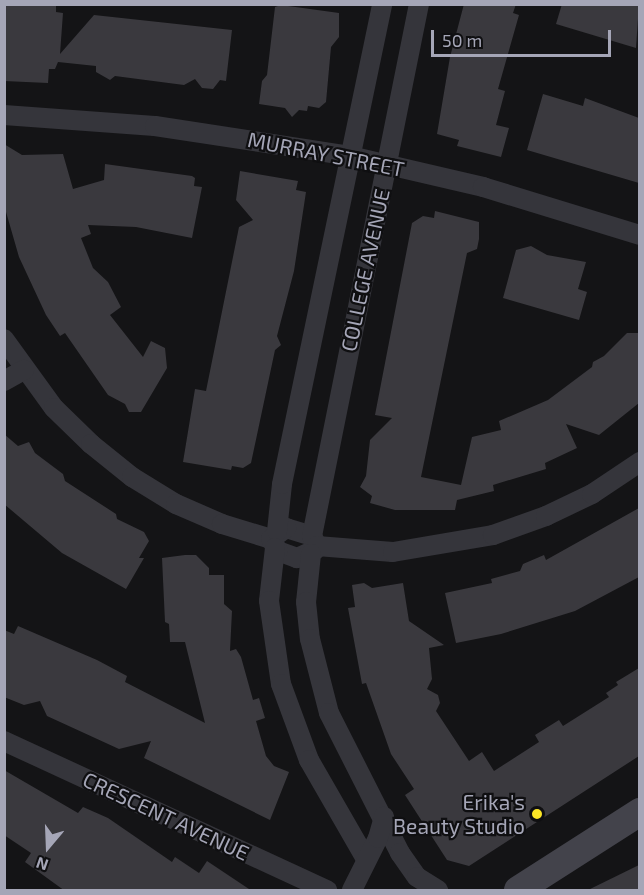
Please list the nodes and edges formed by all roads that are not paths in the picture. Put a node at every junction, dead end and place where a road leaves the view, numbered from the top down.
1 (382, 4) edge
2 (419, 4) edge
3 (4, 115) edge
4 (350, 156) junction
5 (387, 164) junction
6 (639, 235) edge
7 (4, 339) edge
8 (24, 370) junction
9 (4, 381) edge
10 (639, 462) edge
11 (275, 540) junction
12 (313, 545) junction
13 (4, 741) edge
14 (639, 812) edge
15 (384, 818) junction
16 (366, 858) junction
17 (327, 891) edge
18 (352, 891) edge
19 (438, 891) edge
20 (518, 891) edge

1 - 4 street, COLLEGE AVENUE
2 - 5 street, COLLEGE AVENUE
3 - 4 street, MURRAY STREET
4 - 5 street, MURRAY STREET
4 - 11 street, COLLEGE AVENUE
5 - 6 street, MURRAY STREET
5 - 12 street, COLLEGE AVENUE
7 - 8 street
8 - 9 street
8 - 11 street
10 - 12 street
11 - 12 street
11 - 12 street
11 - 16 street, COLLEGE AVENUE
12 - 15 street, COLLEGE AVENUE
13 - 17 street, CRESCENT AVENUE
14 - 20 main road
15 - 16 street
15 - 19 street, COLLEGE AVENUE
16 - 18 street

